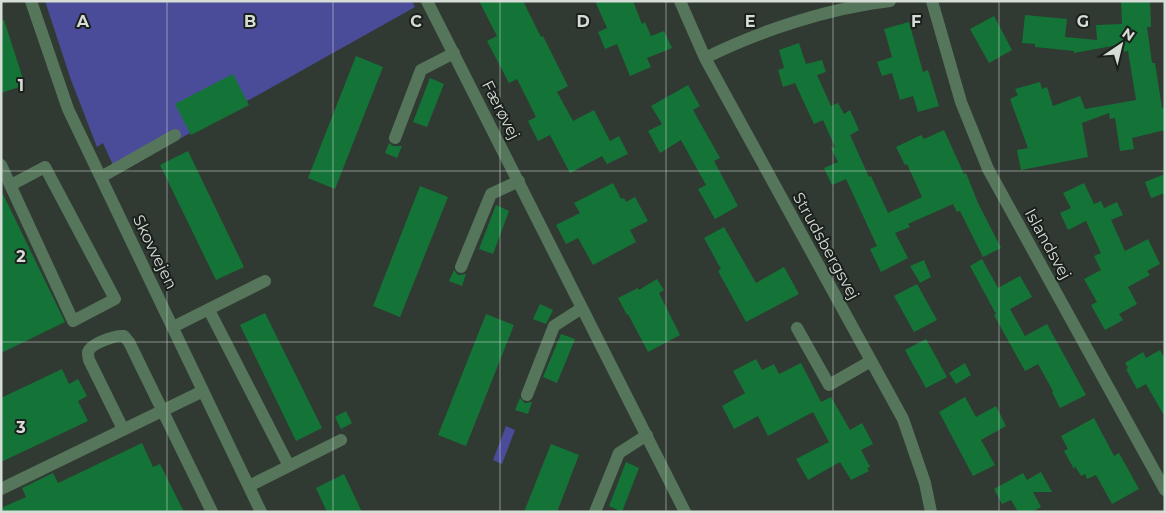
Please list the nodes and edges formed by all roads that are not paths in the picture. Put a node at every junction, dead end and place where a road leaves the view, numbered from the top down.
1 (31, 1) edge
2 (428, 1) edge
3 (680, 1) edge
4 (890, 1) edge
5 (932, 1) edge
6 (454, 53) junction
7 (705, 58) junction
8 (175, 135) dead end
9 (395, 138) dead end
10 (1, 165) edge
11 (101, 177) junction
12 (518, 181) junction
13 (11, 185) junction
14 (461, 267) dead end
15 (265, 281) dead end
16 (582, 308) junction
17 (209, 310) junction
18 (173, 327) junction
19 (797, 328) dead end
20 (871, 361) junction
21 (203, 391) junction
22 (527, 395) dead end
23 (161, 410) junction
24 (122, 429) junction
25 (647, 435) junction
26 (341, 440) dead end
27 (289, 466) junction
28 (249, 486) junction
29 (1, 489) edge
30 (1165, 490) edge
31 (212, 512) edge
32 (261, 512) edge
33 (595, 512) edge
34 (685, 512) edge
35 (931, 512) edge

1 - 11 street, Skovvejen
2 - 6 street, Færøvej
3 - 7 street, Strudsbergsvej
4 - 7 street
5 - 30 street, Islandsvej
6 - 9 street
6 - 12 street, Færøvej
7 - 20 street, Strudsbergsvej
8 - 11 street
10 - 13 street
11 - 18 street, Skovvejen
12 - 14 street
12 - 16 street, Færøvej
13 - 13 street
15 - 17 street
16 - 22 street
16 - 25 street, Færøvej
17 - 18 street
17 - 27 street
18 - 21 street, Skovvejen
19 - 20 street
20 - 35 street, Strudsbergsvej
21 - 23 street
21 - 28 street, Skovvejen
23 - 24 street
23 - 24 street
23 - 31 street
24 - 29 street
25 - 33 street
25 - 34 street, Færøvej
26 - 27 street
27 - 28 street
28 - 32 street, Skovvejen

